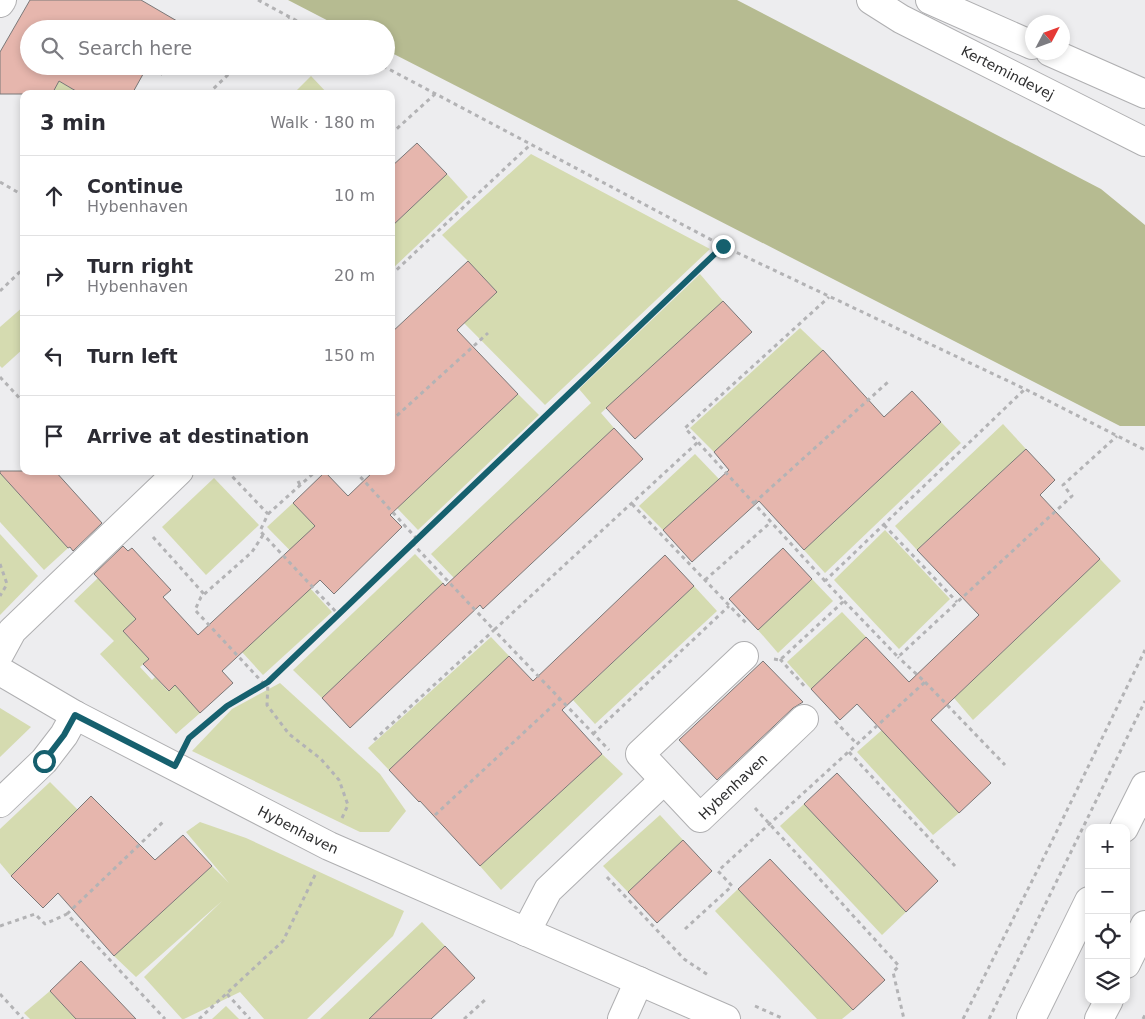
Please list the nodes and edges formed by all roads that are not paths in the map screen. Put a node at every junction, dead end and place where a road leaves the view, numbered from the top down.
1 (871, 0) edge
2 (930, 0) edge
3 (1025, 42) edge
4 (1068, 60) edge
5 (1145, 94) edge
6 (1145, 142) edge
7 (175, 475) edge
8 (0, 653) edge
9 (744, 656) road end
10 (0, 671) edge
11 (75, 715) junction
12 (804, 719) dead end
13 (664, 780) junction
14 (1145, 786) edge
15 (0, 803) edge
16 (1126, 824) edge
17 (1085, 908) edge
18 (1145, 925) edge
19 (526, 932) junction
20 (1128, 959) edge
21 (639, 981) junction
22 (1106, 1004) edge
23 (622, 1019) edge
24 (726, 1019) edge
25 (1031, 1019) edge
26 (1099, 1019) edge

1 - 6 street, Kertemindevej
2 - 3 street
4 - 5 street
7 - 8 street
9 - 13 street, Hybenhaven
10 - 11 street, Hybenhaven
11 - 15 street
11 - 19 street, Hybenhaven
12 - 13 street, Hybenhaven
13 - 19 street
14 - 16 street
17 - 25 street
18 - 20 street
19 - 21 street, Hybenhaven
21 - 23 street
21 - 24 street, Hybenhaven
22 - 26 street

